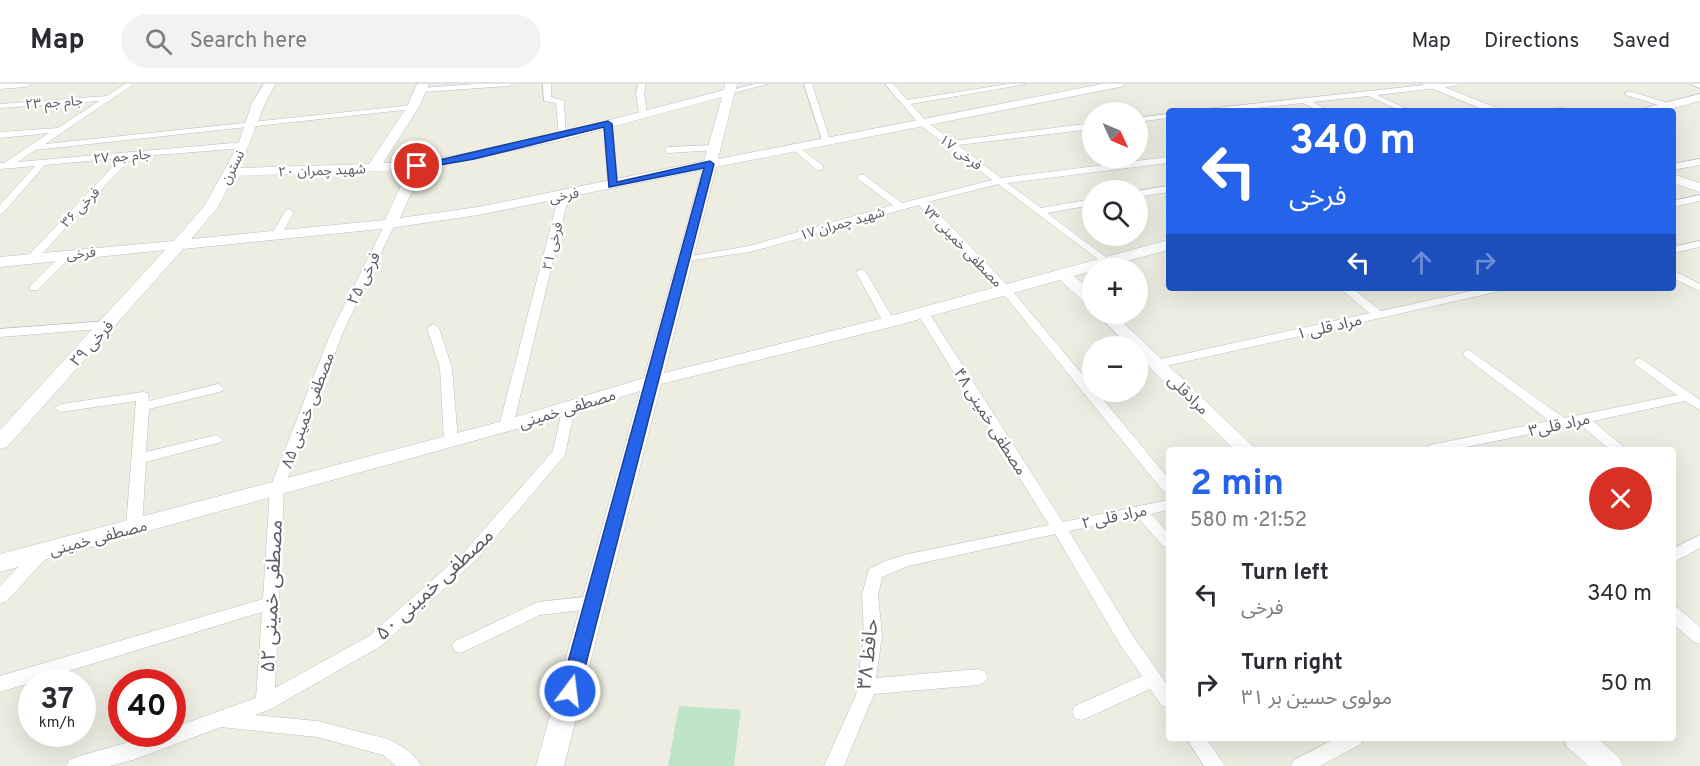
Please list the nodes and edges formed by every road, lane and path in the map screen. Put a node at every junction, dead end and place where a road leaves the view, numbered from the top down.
1 (26, 84) edge
2 (130, 84) edge
3 (270, 84) edge
4 (509, 84) edge
5 (547, 84) edge
6 (642, 84) edge
7 (764, 84) edge
8 (808, 84) edge
9 (889, 84) edge
10 (1022, 84) edge
11 (1120, 84) edge
12 (1454, 84) edge
13 (1694, 84) edge
14 (0, 86) edge
15 (995, 86) edge
16 (1432, 86) edge
17 (1700, 86) edge
18 (422, 87) edge
19 (730, 88) edge
20 (1629, 93) dead end
21 (1370, 94) junction
22 (1700, 97) edge
23 (108, 98) junction
24 (1306, 101) junction
25 (905, 103) junction
26 (0, 106) edge
27 (1668, 106) junction
28 (413, 107) junction
29 (1236, 108) edge
30 (1319, 108) edge
31 (1401, 108) edge
32 (1490, 108) edge
33 (1660, 108) edge
34 (643, 112) junction
35 (1166, 116) edge
36 (1148, 119) edge
37 (923, 123) junction
38 (608, 124) junction
39 (249, 126) junction
40 (1082, 127) edge
41 (59, 130) junction
42 (0, 135) edge
43 (563, 136) junction
44 (826, 140) junction
45 (949, 144) junction
46 (244, 145) junction
47 (794, 146) junction
48 (33, 148) junction
49 (668, 150) dead end
50 (128, 156) junction
51 (712, 156) junction
52 (1166, 160) edge
53 (1700, 162) edge
54 (42, 163) junction
55 (3, 166) edge
56 (417, 166) junction
57 (1676, 166) edge
58 (373, 168) junction
59 (820, 168) dead end
60 (230, 172) junction
61 (861, 177) dead end
62 (1676, 179) edge
63 (999, 181) junction
64 (613, 185) junction
65 (1700, 188) edge
66 (1166, 189) edge
67 (1148, 192) edge
68 (564, 195) junction
69 (1700, 198) edge
70 (5, 201) edge
71 (921, 201) junction
72 (1676, 203) edge
73 (1082, 204) edge
74 (900, 206) junction
75 (0, 211) edge
76 (1039, 211) junction
77 (289, 212) dead end
78 (390, 224) junction
79 (276, 235) junction
80 (181, 243) junction
81 (1700, 244) edge
82 (1166, 246) edge
83 (1676, 249) edge
84 (68, 254) junction
85 (32, 258) junction
86 (1100, 258) edge
87 (1124, 258) edge
88 (684, 260) junction
89 (0, 262) edge
90 (1082, 269) edge
91 (861, 272) dead end
92 (1064, 274) junction
93 (1676, 275) edge
94 (34, 288) dead end
95 (1700, 288) edge
96 (1006, 290) junction
97 (1349, 291) edge
98 (1487, 291) edge
99 (1082, 292) edge
100 (923, 313) junction
101 (1379, 315) junction
102 (889, 322) junction
103 (1115, 324) edge
104 (108, 325) junction
105 (434, 328) dead end
106 (0, 333) edge
107 (337, 333) joint
108 (1469, 354) dead end
109 (1640, 362) dead end
110 (1157, 364) junction
111 (652, 381) junction
112 (218, 388) dead end
113 (1687, 397) junction
114 (1700, 406) edge
115 (142, 407) junction
116 (60, 408) dead end
117 (568, 408) junction
118 (1582, 419) junction
119 (1562, 423) junction
120 (506, 426) junction
121 (216, 439) dead end
122 (451, 441) junction
123 (0, 442) edge
124 (1244, 447) edge
125 (1445, 447) edge
126 (1616, 447) edge
127 (139, 459) junction
128 (1166, 485) edge
129 (278, 488) junction
130 (1166, 505) edge
131 (1140, 511) junction
132 (134, 527) junction
133 (1059, 528) junction
134 (1166, 540) edge
135 (1700, 541) edge
136 (43, 552) junction
137 (1676, 555) edge
138 (908, 560) joint
139 (0, 563) edge
140 (0, 597) edge
141 (271, 603) junction
142 (593, 603) junction
143 (1676, 616) edge
144 (1700, 637) edge
145 (461, 646) dead end
146 (979, 677) dead end
147 (1154, 679) junction
148 (0, 684) edge
149 (866, 687) junction
150 (1166, 697) edge
151 (265, 704) junction
152 (1081, 712) dead end
153 (220, 720) junction
154 (1197, 741) edge
155 (1348, 741) edge
156 (1580, 741) edge
157 (76, 766) edge
158 (411, 766) edge
159 (549, 766) edge
160 (834, 766) edge
161 (1215, 766) edge
162 (1301, 766) edge
163 (1609, 766) edge

1 - 14 street
2 - 23 street
3 - 39 street, نسترن
4 - 18 street
5 - 43 street
6 - 34 street
7 - 19 street
8 - 44 street
9 - 25 street, فرخی ۱۷
10 - 15 street
11 - 37 street, فرخی
12 - 16 street
13 - 17 street
15 - 25 street
16 - 21 street
16 - 32 street
18 - 28 street
19 - 34 street, شهید چمران ۲۰
19 - 51 street
20 - 27 street
21 - 24 street
21 - 31 street
22 - 27 street
23 - 26 street, جام جم ۲۳
23 - 41 street
24 - 29 street
24 - 30 street
25 - 37 street, فرخی ۱۷
27 - 33 street
28 - 39 street
28 - 58 street
34 - 38 street, شهید چمران ۲۰
35 - 36 street
37 - 44 street, فرخی
37 - 45 street, فرخی ۱۷
38 - 43 street, شهید چمران ۲۰
38 - 64 street
39 - 46 street, نسترن
39 - 48 street
40 - 45 street
41 - 42 street
41 - 48 street
43 - 56 street, شهید چمران ۲۰
44 - 47 street, فرخی
45 - 63 street, فرخی ۱۷
46 - 50 street, جام جم ۲۷
46 - 60 street, نسترن
47 - 51 street, فرخی
47 - 59 street
48 - 55 street
49 - 51 street
50 - 54 street, جام جم ۲۷
50 - 85 street, فرخی ۳۶
51 - 64 street, فرخی
51 - 88 street
52 - 63 street, شهید چمران ۱۷
53 - 57 street
54 - 55 street, جام جم ۲۷
54 - 70 street
56 - 58 street, شهید چمران ۲۰
56 - 78 street
58 - 60 street, شهید چمران ۲۰
60 - 80 street, نسترن
61 - 74 street
62 - 65 street
63 - 71 street, شهید چمران ۱۷
63 - 76 street, فرخی ۱۷
64 - 68 street, فرخی
66 - 67 street
68 - 78 street, فرخی
68 - 120 street, فرخی ۲۱
69 - 72 street
70 - 75 street
71 - 74 street, شهید چمران ۱۷
71 - 96 street, مصطفی خمینی ۷۳
73 - 76 street
74 - 88 street, شهید چمران ۱۷
76 - 86 street, فرخی ۱۷
77 - 79 street
78 - 79 street, فرخی
78 - 107 street, فرخی ۲۵
79 - 80 street, فرخی
80 - 84 street, فرخی
80 - 104 street, فرخی ۲۹
81 - 83 street
82 - 87 street, مصطفی خمینی
84 - 85 street, فرخی
84 - 94 street
85 - 89 street, فرخی
88 - 111 street
90 - 92 street, مصطفی خمینی
91 - 102 street
92 - 96 street, مصطفی خمینی
92 - 99 street
93 - 95 street
96 - 100 street, مصطفی خمینی
96 - 128 street, مصطفی خمینی ۷۳
97 - 101 street
98 - 101 street, مراد قلی ۱
100 - 102 street, مصطفی خمینی
100 - 133 street, مصطفی خمینی ۴۸
101 - 110 street, مراد قلی ۱
102 - 111 street, مصطفی خمینی
103 - 110 street, مرادقلی
104 - 106 street
104 - 123 street, فرخی ۲۹
105 - 122 street
107 - 129 street, مصطفی خمینی ۸۵
108 - 119 street
109 - 113 street
110 - 124 street, مرادقلی
111 - 117 street, مصطفی خمینی
111 - 142 street
112 - 115 street
113 - 114 street
113 - 118 street, مراد قلی۳
115 - 116 street
115 - 127 street
117 - 120 street, مصطفی خمینی
117 - 151 street, مصطفی خمینی ۵۰
118 - 119 street, مراد قلی۳
118 - 126 street
119 - 125 street, مراد قلی۳
120 - 122 street, مصطفی خمینی
121 - 127 street
122 - 129 street, مصطفی خمینی
127 - 132 street
129 - 132 street, مصطفی خمینی
129 - 141 street, مصطفی خمینی ۵۲
130 - 131 street, مراد قلی ۲
131 - 133 street, مراد قلی ۲
131 - 134 street
132 - 136 street, مصطفی خمینی
133 - 138 street, مراد قلی ۲
133 - 147 street, مصطفی خمینی ۴۸
135 - 137 street
136 - 139 street, مصطفی خمینی
136 - 140 street
138 - 149 street, حافظ ۳۸
141 - 148 street
141 - 151 street, مصطفی خمینی ۵۲
142 - 145 street
142 - 159 street
143 - 144 street
146 - 149 street
147 - 150 street, مصطفی خمینی ۴۸
147 - 152 street
149 - 160 street, حافظ ۳۸
151 - 153 street, مصطفی خمینی ۵۰
153 - 157 street, مصطفی خمینی ۵۰
153 - 158 street
154 - 161 street
155 - 162 street
156 - 163 street

